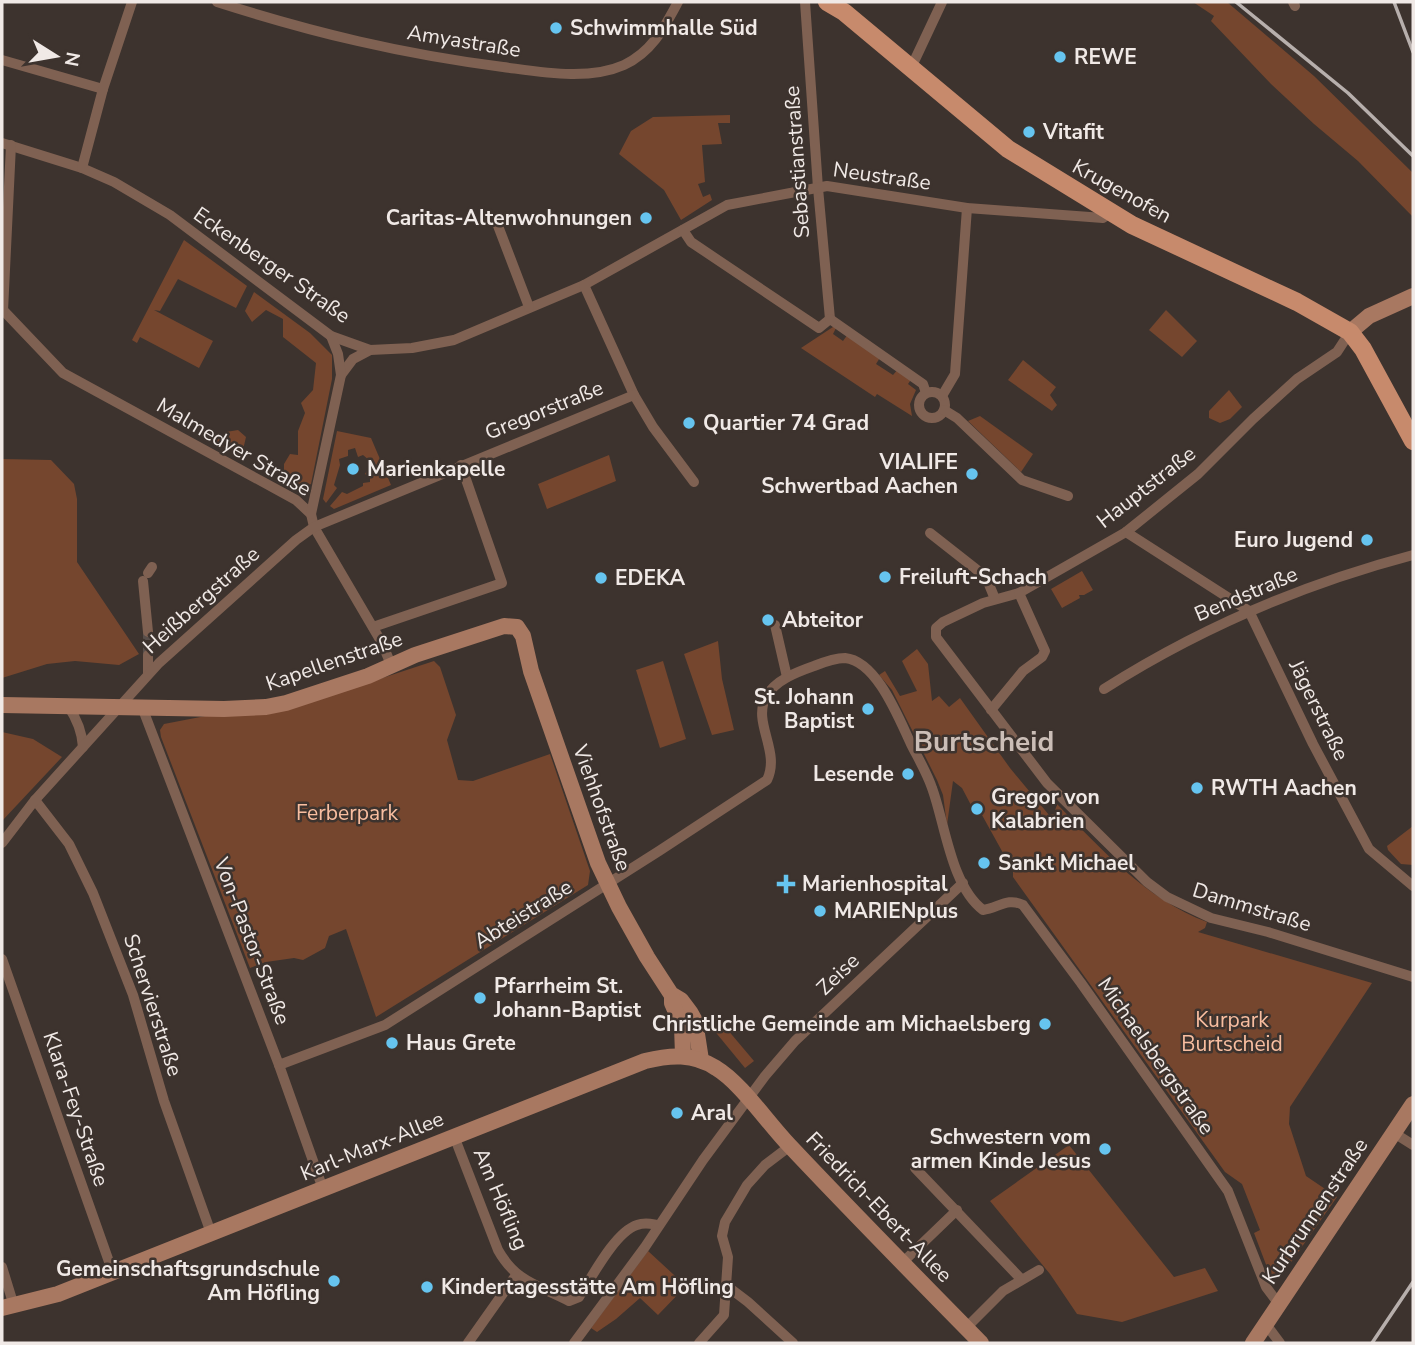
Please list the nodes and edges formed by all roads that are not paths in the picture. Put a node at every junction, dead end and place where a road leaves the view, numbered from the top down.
1 (132, 2) edge
2 (217, 2) edge
3 (678, 2) edge
4 (805, 2) edge
5 (827, 2) edge
6 (942, 2) edge
7 (2, 60) edge
8 (911, 68) junction
9 (103, 89) junction
10 (6, 144) edge
11 (82, 168) junction
12 (818, 188) junction
13 (967, 208) junction
14 (1110, 213) junction
15 (495, 218) dead end
16 (683, 230) junction
17 (584, 285) junction
18 (1413, 296) edge
19 (529, 307) junction
20 (2, 310) edge
21 (830, 319) junction
22 (1350, 332) junction
23 (331, 335) junction
24 (370, 349) junction
25 (341, 375) junction
26 (926, 393) junction
27 (634, 395) junction
28 (942, 396) junction
29 (944, 410) junction
30 (1413, 441) edge
31 (461, 465) junction
32 (694, 482) dead end
33 (1068, 496) dead end
34 (311, 514) junction
35 (314, 527) junction
36 (1126, 532) junction
37 (930, 533) dead end
38 (1413, 555) edge
39 (148, 573) dead end
40 (1019, 593) junction
41 (995, 599) junction
42 (1249, 611) junction
43 (775, 625) dead end
44 (373, 627) junction
45 (517, 627) joint
46 (936, 628) joint
47 (148, 632) tunnel mouth
48 (148, 654) tunnel mouth
49 (392, 667) junction
50 (148, 674) junction
51 (787, 677) junction
52 (1104, 689) dead end
53 (2, 705) edge
54 (68, 706) junction
55 (119, 707) junction
56 (142, 708) junction
57 (991, 710) junction
58 (83, 747) junction
59 (35, 800) junction
60 (2, 843) edge
61 (963, 883) junction
62 (607, 884) junction
63 (1413, 886) edge
64 (2, 959) edge
65 (1413, 977) edge
66 (671, 994) junction
67 (683, 1055) junction
68 (701, 1060) junction
69 (279, 1065) junction
70 (748, 1099) junction
71 (1413, 1104) edge
72 (1394, 1133) junction
73 (454, 1136) junction
74 (790, 1146) junction
75 (1413, 1146) edge
76 (915, 1168) dead end
77 (323, 1189) junction
78 (957, 1210) junction
79 (659, 1225) junction
80 (211, 1233) junction
81 (903, 1262) junction
82 (2, 1267) edge
83 (1039, 1270) dead end
84 (113, 1273) junction
85 (516, 1275) junction
86 (1021, 1279) junction
87 (727, 1286) junction
88 (1278, 1303) junction
89 (8, 1307) edge
90 (1265, 1323) junction
91 (966, 1328) junction
92 (468, 1343) edge
93 (574, 1343) edge
94 (699, 1343) edge
95 (793, 1343) edge
96 (981, 1343) edge
97 (1253, 1343) edge
98 (1280, 1343) edge

1 - 9 street
2 - 3 street, Amyastraße
4 - 12 street, Sebastianstraße
5 - 8 main road, Krugenofen
6 - 8 street
7 - 9 street
8 - 14 main road, Krugenofen
9 - 11 street
10 - 11 street, Eckenberger Straße
10 - 20 street
11 - 23 street, Eckenberger Straße
12 - 13 street, Neustraße
12 - 16 street, Neustraße
12 - 21 street, Sebastianstraße
13 - 14 street, Neustraße
13 - 28 street
14 - 22 main road, Krugenofen
15 - 19 street
16 - 17 street, Neustraße
16 - 21 street
17 - 19 street, Eckenberger Straße
17 - 27 street
18 - 22 main road
19 - 24 street, Eckenberger Straße
20 - 34 street, Malmedyer Straße
21 - 26 street
22 - 30 main road
22 - 36 street, Hauptstraße
23 - 24 street, Eckenberger Straße
23 - 25 street
24 - 25 street
25 - 34 street
26 - 28 street
26 - 29 street
27 - 31 street, Gregorstraße
27 - 32 street
28 - 29 street
29 - 33 street
31 - 35 street, Gregorstraße
31 - 44 street, Kapellenstraße
34 - 35 street, Malmedyer Straße
35 - 44 street, Malmedyer Straße
35 - 50 street, Heißbergstraße
36 - 40 street, Hauptstraße
36 - 42 street
37 - 41 street
38 - 42 street, Bendstraße
39 - 47 street
40 - 41 street, Hauptstraße
40 - 57 street
41 - 46 street, Hauptstraße
42 - 52 street, Bendstraße
42 - 63 street, Jägerstraße
43 - 51 street
44 - 49 street, Malmedyer Straße
45 - 49 main road, Kapellenstraße
45 - 62 main road, Viehhofstraße
46 - 57 street, Dammstraße
48 - 50 street
49 - 56 main road, Kapellenstraße
50 - 55 street, Heißbergstraße
51 - 61 street
51 - 62 street, Abteistraße
53 - 54 main road, Kapellenstraße
54 - 55 main road, Kapellenstraße
54 - 58 street
55 - 56 main road, Kapellenstraße
55 - 58 street, Heißbergstraße
56 - 69 street, Von-Pastor-Straße
57 - 65 street, Dammstraße
58 - 59 street, Heißbergstraße
59 - 60 street, Heißbergstraße
59 - 80 street, Schervierstraße
61 - 70 street, Zeise
61 - 88 street, Michaelsbergstraße
62 - 66 main road, Viehhofstraße
62 - 69 street, Abteistraße
64 - 84 street, Klara-Fey-Straße
66 - 67 main road, Viehhofstraße
66 - 68 main road, Viehhofstraße
67 - 68 main road, Karl-Marx-Allee
67 - 73 main road, Karl-Marx-Allee
68 - 70 main road, Karl-Marx-Allee
69 - 77 street, Von-Pastor-Straße
70 - 74 main road, Friedrich-Ebert-Allee
70 - 79 street, Zeise
71 - 72 main road, Kurbrunnenstraße
72 - 75 street
72 - 88 main road, Kurbrunnenstraße
73 - 77 main road, Karl-Marx-Allee
73 - 85 street, Am Höfling
74 - 81 main road, Friedrich-Ebert-Allee
74 - 87 street
76 - 78 street
77 - 80 main road, Karl-Marx-Allee
78 - 81 street
78 - 86 street
79 - 85 street, Am Höfling
79 - 93 street, Zeise
80 - 84 main road, Karl-Marx-Allee
81 - 91 main road, Friedrich-Ebert-Allee
82 - 89 street
83 - 86 street
84 - 89 main road, Karl-Marx-Allee
85 - 92 street, Am Höfling
86 - 91 street
87 - 94 street
87 - 95 street
88 - 90 main road, Kurbrunnenstraße
90 - 97 main road, Kurbrunnenstraße
90 - 98 street
91 - 96 main road, Friedrich-Ebert-Allee

